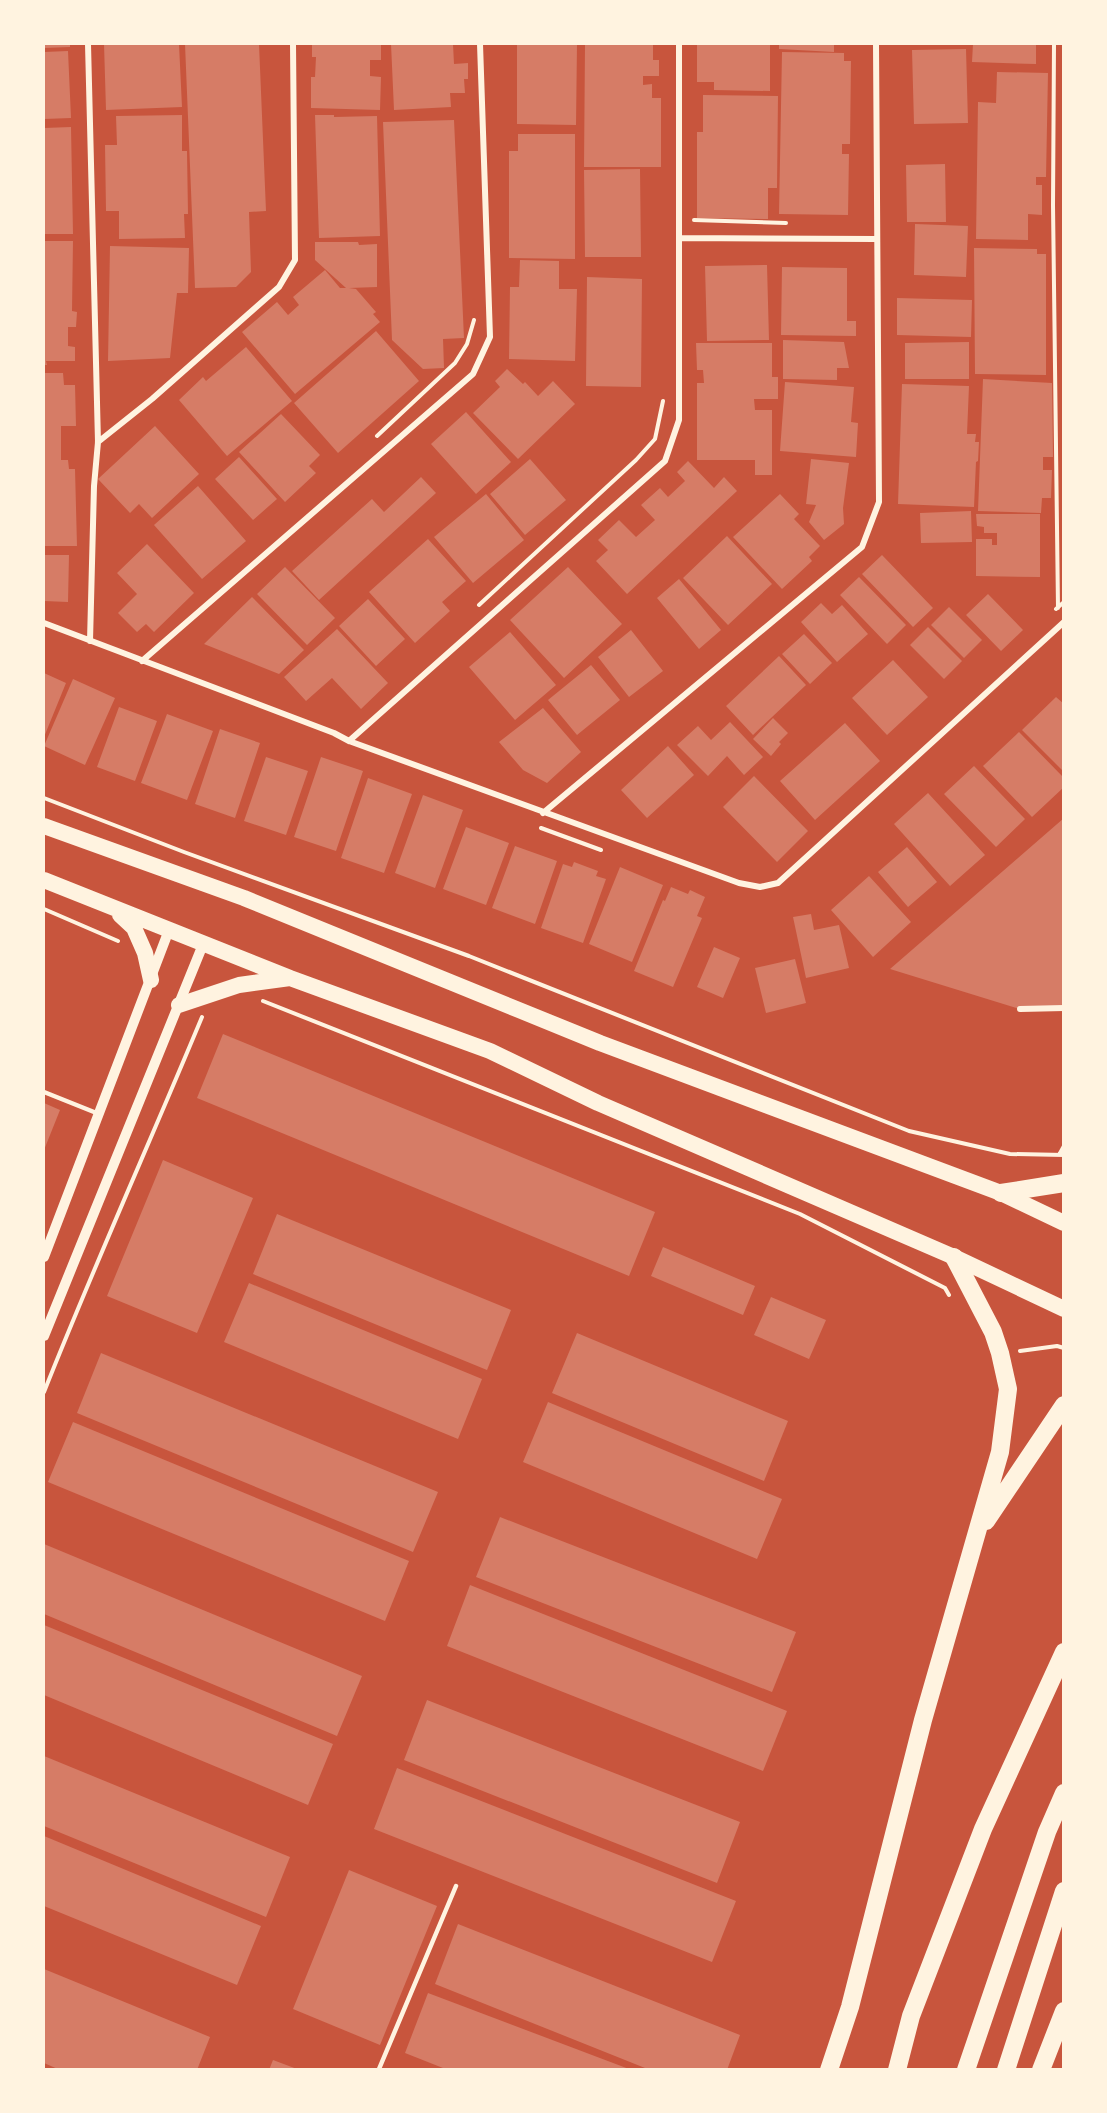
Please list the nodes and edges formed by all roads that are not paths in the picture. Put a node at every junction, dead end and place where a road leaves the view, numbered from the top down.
1 (88, 44) edge
2 (293, 44) edge
3 (480, 44) edge
4 (679, 44) edge
5 (876, 44) edge
6 (679, 238) junction
7 (876, 239) junction
8 (98, 442) junction
9 (44, 623) edge
10 (1061, 624) edge
11 (90, 641) junction
12 (142, 661) junction
13 (349, 741) junction
14 (543, 813) junction
15 (44, 826) edge
16 (44, 880) edge
17 (112, 907) junction
18 (169, 930) junction
19 (204, 942) junction
20 (290, 978) junction
21 (151, 980) junction
22 (178, 1005) junction
23 (1064, 1008) edge
24 (1020, 1009) dead end
25 (44, 1092) edge
26 (99, 1114) junction
27 (1064, 1183) edge
28 (1001, 1193) junction
29 (1064, 1223) edge
30 (45, 1249) edge
31 (954, 1257) junction
32 (1064, 1309) edge
33 (44, 1336) edge
34 (1064, 1405) edge
35 (975, 1538) junction
36 (1064, 1652) edge
37 (1064, 1794) edge
38 (456, 1886) dead end
39 (1064, 1891) edge
40 (1064, 2011) edge
41 (911, 2016) junction
42 (379, 2068) edge
43 (829, 2070) edge
44 (890, 2070) edge
45 (897, 2070) edge
46 (966, 2070) edge
47 (1006, 2070) edge
48 (1041, 2070) edge

1 - 8 street
2 - 8 street
3 - 12 street
4 - 6 street
5 - 7 street
6 - 7 street
6 - 13 street
7 - 14 street
8 - 11 street
9 - 11 street
10 - 14 street
11 - 12 street
12 - 13 street
13 - 14 street
15 - 28 highway
16 - 17 highway
17 - 18 highway
17 - 21 highway
18 - 19 highway
18 - 21 street
19 - 20 highway
19 - 22 street
20 - 22 highway
20 - 31 highway
21 - 26 street
22 - 33 street
23 - 24 street
25 - 26 lane
26 - 30 street
27 - 28 highway
28 - 29 highway
31 - 32 highway
31 - 35 highway
34 - 35 highway
35 - 43 highway
36 - 41 highway
37 - 46 highway
38 - 42 lane
39 - 47 highway
40 - 48 highway
41 - 44 highway
41 - 45 highway

